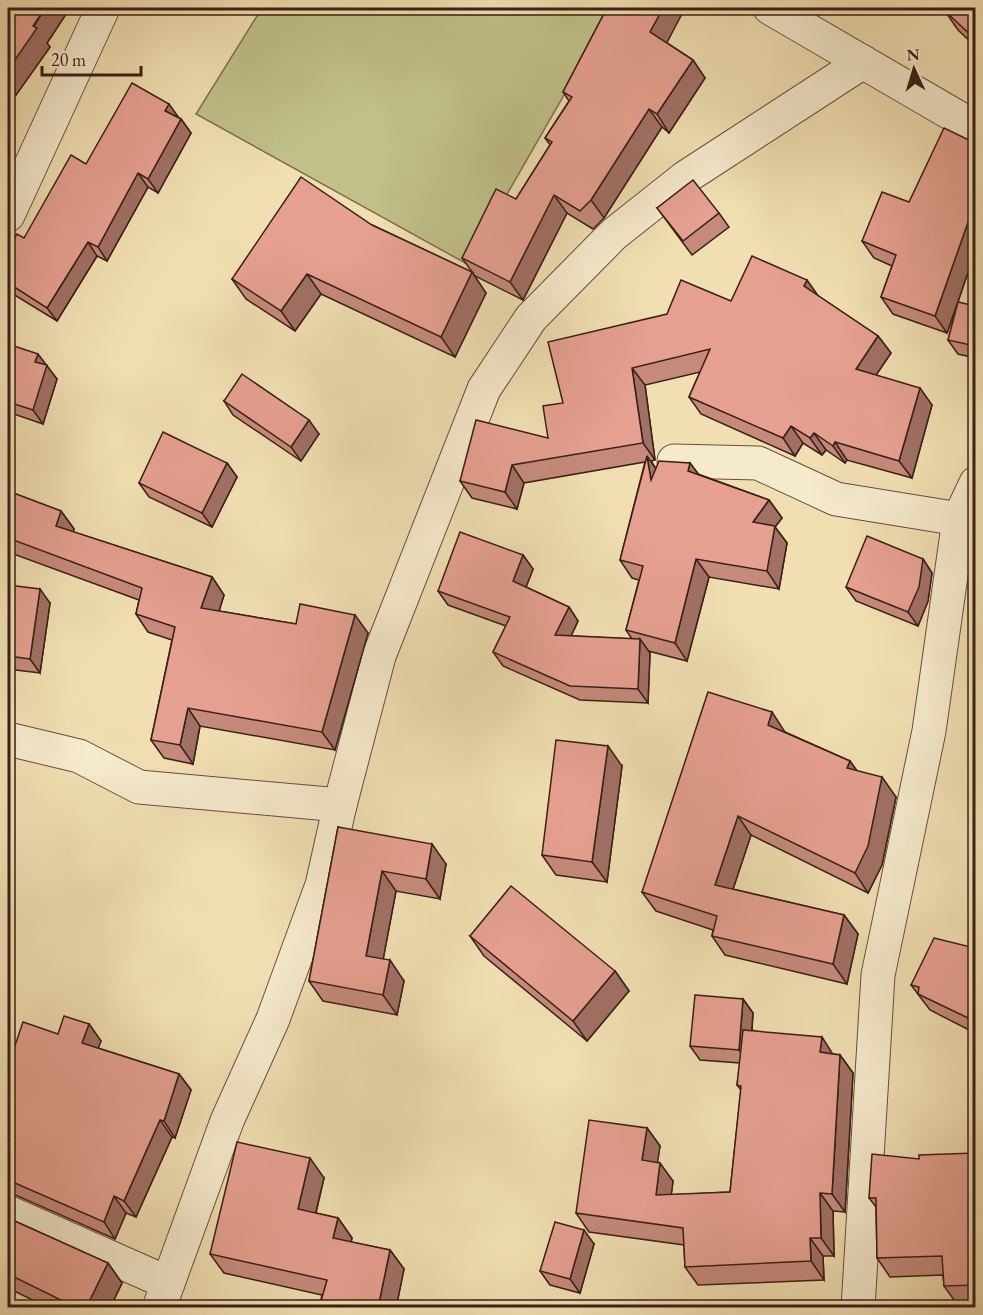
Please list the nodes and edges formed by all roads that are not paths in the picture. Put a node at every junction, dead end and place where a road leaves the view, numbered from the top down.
1 (103, 8) edge
2 (770, 8) edge
3 (863, 62) junction
4 (975, 128) edge
5 (8, 215) edge
6 (674, 461) edge
7 (975, 483) edge
8 (959, 519) junction
9 (8, 739) edge
10 (340, 805) junction
11 (8, 1212) edge
12 (164, 1295) edge
13 (858, 1308) edge

1 - 5 street
2 - 3 street
3 - 4 street
3 - 10 street
6 - 8 street
7 - 8 street
8 - 13 street
9 - 10 street
10 - 12 street
11 - 12 street

